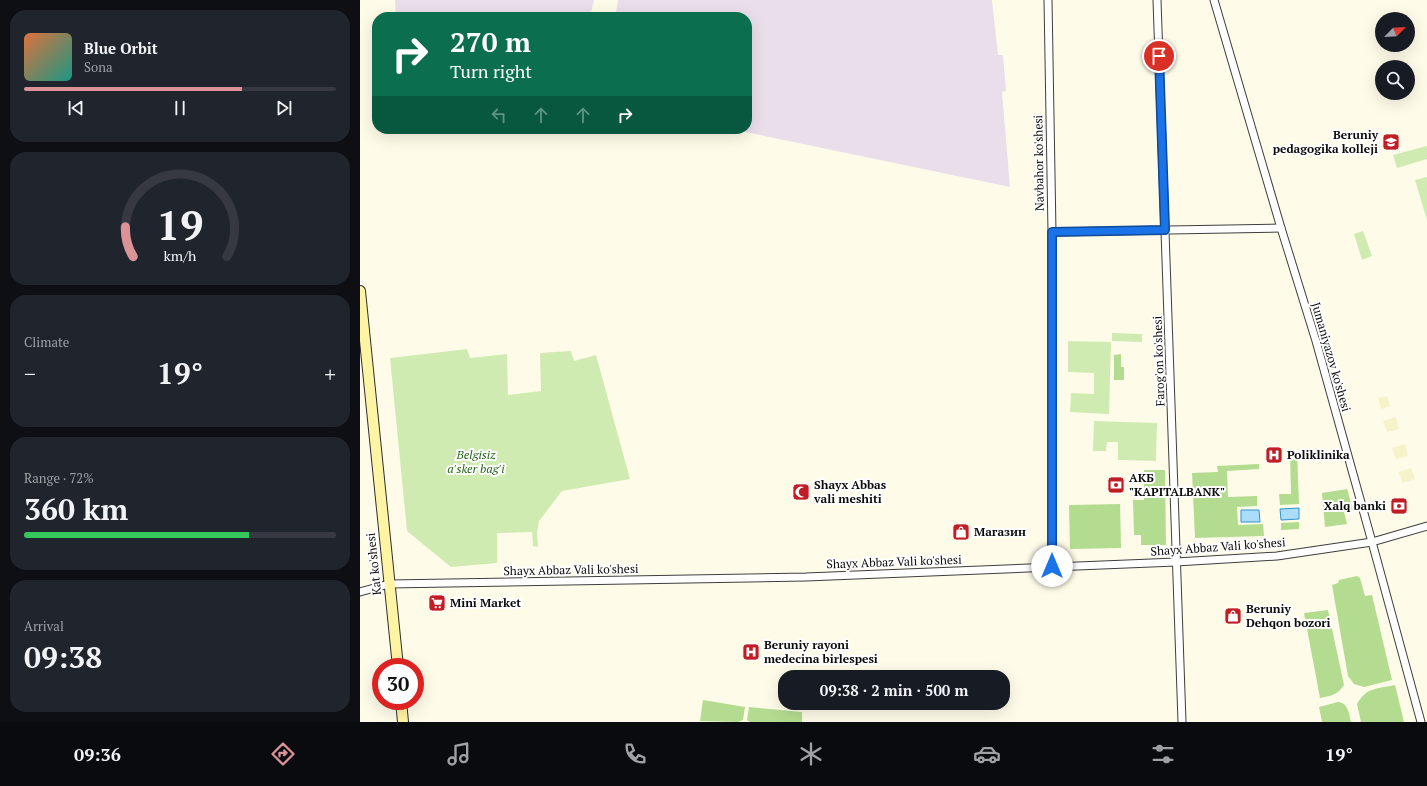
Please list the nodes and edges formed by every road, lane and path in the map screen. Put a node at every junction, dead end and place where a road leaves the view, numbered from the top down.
1 (1048, 0) edge
2 (1157, 0) edge
3 (1214, 0) edge
4 (1281, 228) junction
5 (1165, 230) junction
6 (1052, 232) junction
7 (360, 291) edge
8 (1427, 526) edge
9 (1372, 542) junction
10 (1176, 562) junction
11 (1052, 566) junction
12 (389, 584) junction
13 (360, 592) edge
14 (397, 658) edge
15 (402, 710) edge
16 (403, 722) edge
17 (1182, 722) edge
18 (1420, 722) edge

1 - 6 street, Navbahor ko'shesi
2 - 5 street, Farog'on ko'shesi
3 - 4 street, Jumaniyazov ko'shesi
4 - 5 street
4 - 9 street, Jumaniyazov ko'shesi
5 - 6 street
5 - 10 street, Farog'on ko'shesi
6 - 11 street, Navbahor ko'shesi
7 - 12 street, Kat ko'shesi
8 - 9 street, Shayx Abbaz Vali ko'shesi
9 - 10 street, Shayx Abbaz Vali ko'shesi
9 - 18 street, Jumaniyazov ko'shesi
10 - 11 street, Shayx Abbaz Vali ko'shesi
10 - 17 street, Farog'on ko'shesi
11 - 12 street, Shayx Abbaz Vali ko'shesi
12 - 13 street, Shayx Abbaz Vali ko'shesi
12 - 14 street, Kat ko'shesi
15 - 16 street

